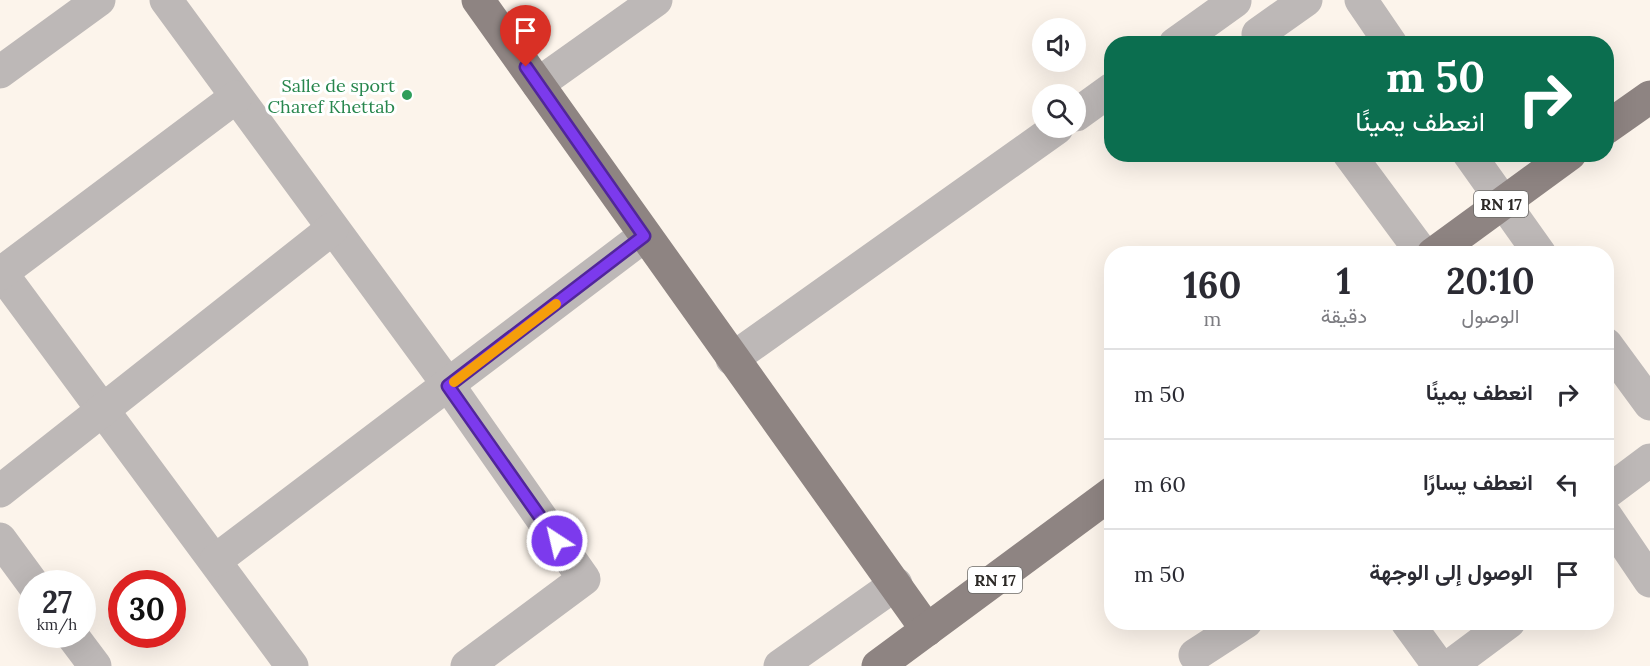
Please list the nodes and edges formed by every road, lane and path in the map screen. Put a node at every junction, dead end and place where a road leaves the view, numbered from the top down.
1 (99, 0) edge
2 (166, 0) edge
3 (478, 0) edge
4 (656, 0) edge
5 (1235, 0) edge
6 (1306, 0) edge
7 (1360, 0) edge
8 (1186, 36) edge
9 (1260, 36) edge
10 (1265, 36) edge
11 (1385, 36) edge
12 (0, 72) edge
13 (538, 84) junction
14 (1104, 95) edge
15 (236, 97) junction
16 (1650, 97) edge
17 (1086, 108) edge
18 (1614, 122) edge
19 (1043, 138) edge
20 (1355, 162) edge
21 (1475, 162) edge
22 (1559, 162) edge
23 (1503, 203) junction
24 (332, 229) junction
25 (644, 236) junction
26 (1417, 246) edge
27 (1444, 246) edge
28 (1534, 246) edge
29 (0, 272) edge
30 (1614, 355) edge
31 (732, 359) junction
32 (448, 386) junction
33 (1650, 404) edge
34 (103, 409) junction
35 (1650, 460) edge
36 (1614, 488) edge
37 (0, 491) edge
38 (1104, 499) edge
39 (1614, 538) edge
40 (0, 539) edge
41 (216, 560) junction
42 (23, 570) edge
43 (1650, 581) edge
44 (896, 584) junction
45 (927, 630) junction
46 (1234, 630) edge
47 (1413, 630) edge
48 (1498, 630) edge
49 (82, 648) edge
50 (280, 662) edge
51 (1190, 662) edge
52 (95, 666) edge
53 (467, 666) edge
54 (780, 666) edge
55 (878, 666) edge
56 (1439, 666) edge
57 (1450, 666) edge

1 - 12 street
2 - 15 street
3 - 13 main road
4 - 13 street
5 - 8 street
5 - 9 street
6 - 10 street
7 - 11 street
13 - 25 main road
14 - 17 street
15 - 24 street
15 - 29 street
16 - 18 main road
19 - 31 street
20 - 26 street
21 - 23 street
22 - 23 main road, RN 17
23 - 27 main road, RN 17
23 - 28 street
24 - 32 street
24 - 34 street
25 - 31 main road
25 - 32 street
29 - 34 street
30 - 33 street
31 - 44 main road
32 - 41 street
32 - 53 street
34 - 37 street
34 - 41 street
35 - 36 street
38 - 45 main road, RN 17
39 - 43 street
40 - 42 street
41 - 50 street
44 - 45 main road
44 - 54 street
45 - 55 main road, RN 17
46 - 51 street
47 - 56 street
48 - 57 street
49 - 52 street

